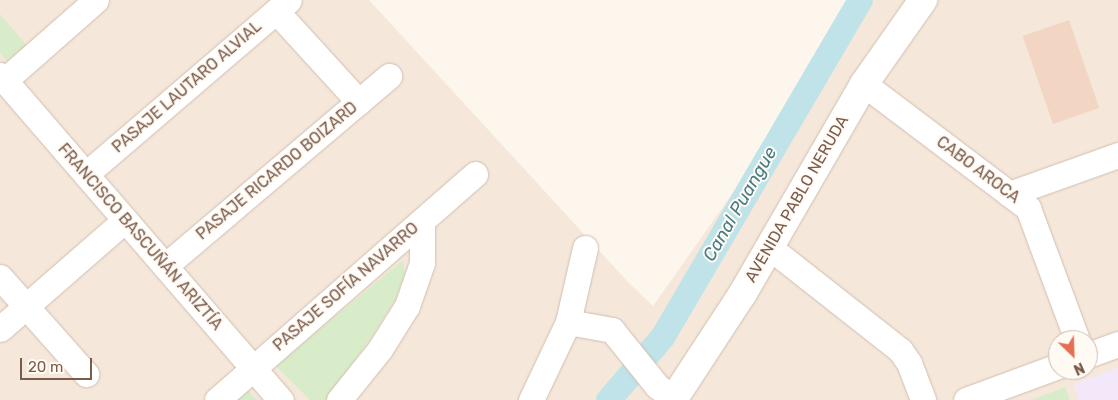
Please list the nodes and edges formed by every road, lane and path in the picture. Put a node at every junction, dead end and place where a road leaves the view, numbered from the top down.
1 (96, 0) edge
2 (923, 0) edge
3 (282, 5) edge
4 (389, 76) dead end
5 (2, 77) edge
6 (864, 84) junction
7 (359, 102) junction
8 (1118, 155) edge
9 (86, 174) junction
10 (475, 174) dead end
11 (1009, 194) junction
12 (126, 220) junction
13 (422, 221) junction
14 (769, 247) junction
15 (585, 248) dead end
16 (165, 266) junction
17 (0, 277) edge
18 (26, 307) junction
19 (577, 323) junction
20 (0, 329) edge
21 (1073, 330) edge
22 (1118, 344) edge
23 (1098, 351) edge
24 (253, 368) junction
25 (1048, 370) edge
26 (86, 374) dead end
27 (670, 396) edge
28 (217, 400) edge
29 (281, 400) edge
30 (339, 400) edge
31 (531, 400) edge
32 (923, 400) edge
33 (966, 400) edge

1 - 5 street
2 - 6 main road, AVENIDA PABLO NERUDA
3 - 7 street
3 - 9 street, PASAJE LAUTARO ALVIAL
4 - 7 street, PASAJE RICARDO BOIZARD
5 - 9 street, FRANCISCO BASCUÑÁN ARIZTÍA
6 - 11 street, CABO AROCA
6 - 14 main road, AVENIDA PABLO NERUDA
7 - 16 street, PASAJE RICARDO BOIZARD
8 - 11 street
9 - 12 street, FRANCISCO BASCUÑÁN ARIZTÍA
10 - 13 street, PASAJE SOFÍA NAVARRO
11 - 21 street, CABO AROCA
12 - 16 street, FRANCISCO BASCUÑÁN ARIZTÍA
12 - 18 street
13 - 24 street, PASAJE SOFÍA NAVARRO
13 - 30 street
14 - 27 main road, AVENIDA PABLO NERUDA
14 - 32 street
15 - 19 street
16 - 24 street, FRANCISCO BASCUÑÁN ARIZTÍA
17 - 18 street
18 - 20 street
18 - 26 street
19 - 27 street
19 - 31 street
22 - 23 street
24 - 28 street, PASAJE SOFÍA NAVARRO
24 - 29 street, FRANCISCO BASCUÑÁN ARIZTÍA
25 - 33 street

